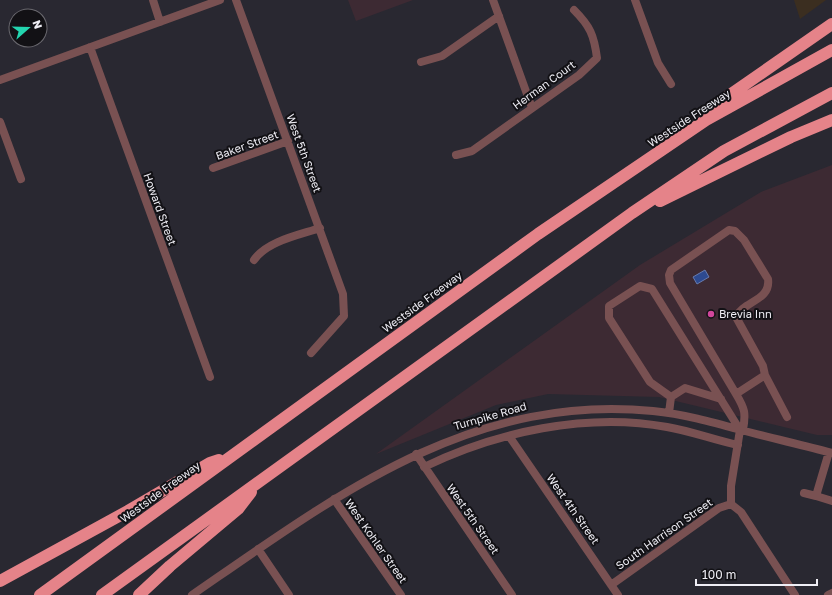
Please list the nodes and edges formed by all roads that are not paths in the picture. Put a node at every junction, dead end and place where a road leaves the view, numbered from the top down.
1 (152, 0) edge
2 (220, 0) edge
3 (236, 0) edge
4 (493, 0) edge
5 (635, 0) edge
6 (574, 10) dead end
7 (499, 16) junction
8 (160, 22) junction
9 (832, 24) edge
10 (90, 47) junction
11 (832, 50) edge
12 (421, 62) dead end
13 (0, 80) edge
14 (671, 84) dead end
15 (832, 93) edge
16 (532, 108) junction
17 (706, 120) junction
18 (832, 120) edge
19 (0, 122) edge
20 (288, 142) junction
21 (456, 155) dead end
22 (213, 168) dead end
23 (21, 179) dead end
24 (632, 213) junction
25 (320, 228) junction
26 (254, 260) dead end
27 (311, 353) dead end
28 (765, 375) junction
29 (210, 378) dead end
30 (736, 394) junction
31 (671, 398) junction
32 (721, 398) junction
33 (669, 413) junction
34 (786, 417) dead end
35 (742, 430) junction
36 (509, 436) junction
37 (738, 445) junction
38 (830, 453) edge
39 (416, 454) junction
40 (233, 456) junction
41 (424, 466) junction
42 (259, 482) junction
43 (804, 493) dead end
44 (816, 496) junction
45 (334, 499) junction
46 (832, 501) edge
47 (731, 504) junction
48 (258, 549) junction
49 (0, 581) edge
50 (611, 585) junction
51 (832, 593) edge
52 (40, 595) edge
53 (102, 595) edge
54 (139, 595) edge
55 (192, 595) edge
56 (288, 595) edge
57 (401, 595) edge
58 (512, 595) edge
59 (618, 595) edge
60 (795, 595) edge
61 (828, 595) edge

1 - 8 street
2 - 8 street
3 - 20 street, West 5th Street
4 - 7 street
5 - 14 street
6 - 16 street, Herman Court
7 - 12 street
7 - 16 street
8 - 10 street
9 - 17 highway
10 - 13 street
10 - 29 street, Howard Street
11 - 17 highway, Westside Freeway
15 - 24 highway
16 - 21 street, Herman Court
17 - 40 highway, Westside Freeway
18 - 24 highway
19 - 23 street
20 - 22 street, Baker Street
20 - 25 street, West 5th Street
24 - 42 highway
25 - 26 street
25 - 27 street, West 5th Street
28 - 30 street
28 - 30 street
28 - 34 street
30 - 35 street
31 - 32 street
31 - 32 street
31 - 33 street
32 - 35 street
33 - 35 street, Turnpike Road
33 - 39 street, Turnpike Road
35 - 37 street
35 - 38 street, Turnpike Road
36 - 37 street
36 - 41 street
36 - 50 street, West 4th Street
37 - 47 street
38 - 44 street
39 - 41 street, West 5th Street
39 - 45 street, Turnpike Road
40 - 49 highway
40 - 52 highway, Westside Freeway
41 - 58 street, West 5th Street
42 - 53 highway
42 - 54 highway
43 - 44 street
44 - 46 street
45 - 48 street, Turnpike Road
45 - 57 street, West Kohler Street
47 - 50 street, South Harrison Street
47 - 60 street
48 - 55 street, Turnpike Road
48 - 56 street
50 - 59 street, West 4th Street
51 - 61 street

